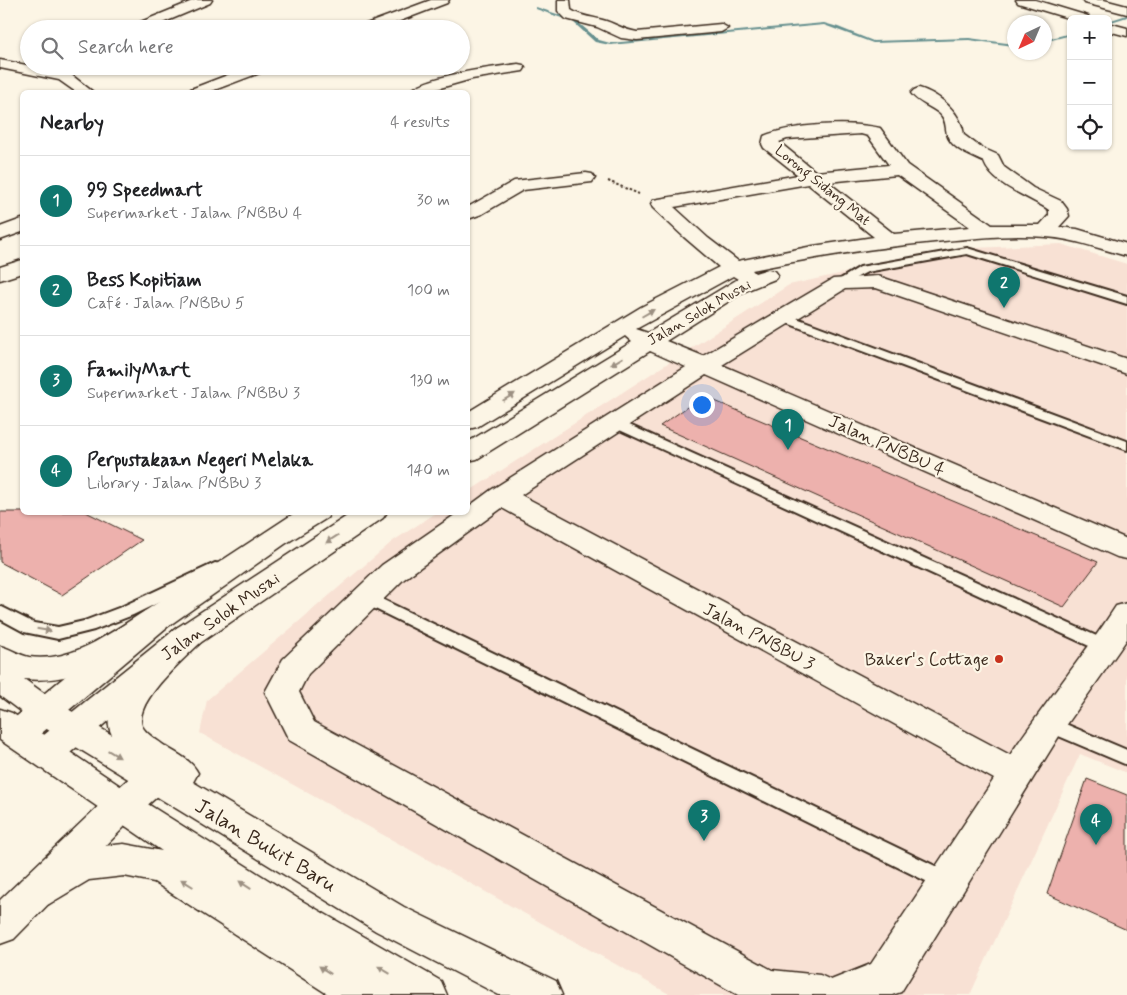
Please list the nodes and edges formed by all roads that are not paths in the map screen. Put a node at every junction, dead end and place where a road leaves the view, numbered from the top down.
1 (206, 0) edge
2 (442, 0) edge
3 (564, 0) edge
4 (1022, 0) edge
5 (1090, 0) edge
6 (1126, 10) edge
7 (1070, 15) edge
8 (158, 20) edge
9 (390, 20) edge
10 (721, 28) dead end
11 (20, 56) edge
12 (0, 64) edge
13 (20, 68) edge
14 (518, 68) dead end
15 (59, 75) edge
16 (241, 75) edge
17 (82, 90) edge
18 (201, 90) edge
19 (420, 90) edge
20 (920, 93) dead end
21 (901, 169) junction
22 (586, 178) road end
23 (810, 178) junction
24 (470, 212) edge
25 (20, 226) edge
26 (988, 231) junction
27 (1046, 231) junction
28 (0, 234) edge
29 (1076, 235) junction
30 (890, 240) junction
31 (1127, 250) edge
32 (20, 267) edge
33 (734, 268) junction
34 (0, 274) edge
35 (754, 280) junction
36 (840, 283) junction
37 (1127, 300) edge
38 (783, 318) junction
39 (619, 329) junction
40 (648, 342) junction
41 (704, 365) junction
42 (1127, 367) edge
43 (470, 421) edge
44 (616, 423) junction
45 (1127, 446) edge
46 (470, 453) edge
47 (501, 496) junction
48 (312, 515) edge
49 (369, 515) edge
50 (275, 538) junction
51 (1127, 550) edge
52 (366, 598) junction
53 (0, 612) edge
54 (1127, 613) edge
55 (156, 619) junction
56 (189, 635) junction
57 (1106, 647) junction
58 (0, 657) edge
59 (0, 679) edge
60 (44, 711) junction
61 (1049, 724) junction
62 (74, 730) junction
63 (21, 736) edge
64 (1127, 758) edge
65 (1018, 776) junction
66 (154, 778) junction
67 (122, 806) junction
68 (948, 882) junction
69 (35, 892) junction
70 (0, 926) edge
71 (536, 992) edge
72 (366, 995) edge
73 (426, 995) edge
74 (820, 995) edge
75 (842, 995) edge

1 - 8 street
2 - 9 street
3 - 10 street
4 - 7 street
5 - 6 street
11 - 12 street
12 - 13 street
14 - 19 street
15 - 17 street
16 - 18 street
20 - 27 street
21 - 23 street
21 - 23 street, Lorong Sidang Mat
21 - 26 street
22 - 24 street
23 - 30 street, Lorong Sidang Mat
23 - 33 street
25 - 28 street
26 - 27 street, Jalan Solok Musai
26 - 30 street, Jalan Solok Musai
27 - 29 street, Jalan Solok Musai
29 - 31 street, Jalan Solok Musai
29 - 35 street, Jalan Solok Musai
30 - 33 street, Jalan Solok Musai
32 - 34 street
33 - 35 street
39 -> 33 street, Jalan Solok Musai
35 - 40 street, Jalan Solok Musai
36 - 37 lane
36 - 38 street
36 - 42 street
38 - 41 street
38 - 45 lane
39 - 40 street, Jalan PNBBU 4
43 -> 39 street, Jalan Solok Musai
40 - 41 street, Jalan PNBBU 4
40 -> 46 street, Jalan Solok Musai
41 - 44 street
41 - 51 street, Jalan PNBBU 4
44 - 47 street
44 - 57 lane
47 - 52 street
47 - 65 street, Jalan PNBBU 3
48 - 50 street, Jalan Solok Musai
49 -> 56 street, Jalan Solok Musai
53 -> 50 lane
50 - 55 street, Jalan Solok Musai
52 - 68 lane
52 - 74 street
54 - 57 street
55 - 58 street
55 - 60 street, Jalan Solok Musai
56 - 62 street, Jalan Solok Musai
56 - 71 street
57 - 61 street
59 - 60 street, Jalan Bukit Baru
60 - 62 street, Jalan Bukit Baru
60 - 63 street, Jalan Solok Musai
61 - 64 lane
61 - 65 street
62 - 63 street, Jalan Solok Musai
62 -> 66 street, Jalan Bukit Baru
63 - 67 street
65 - 68 street
66 - 67 street
66 - 71 street, Jalan Bukit Baru
67 - 69 street
73 -> 67 street
68 - 75 street
69 - 70 street
72 -> 69 street

